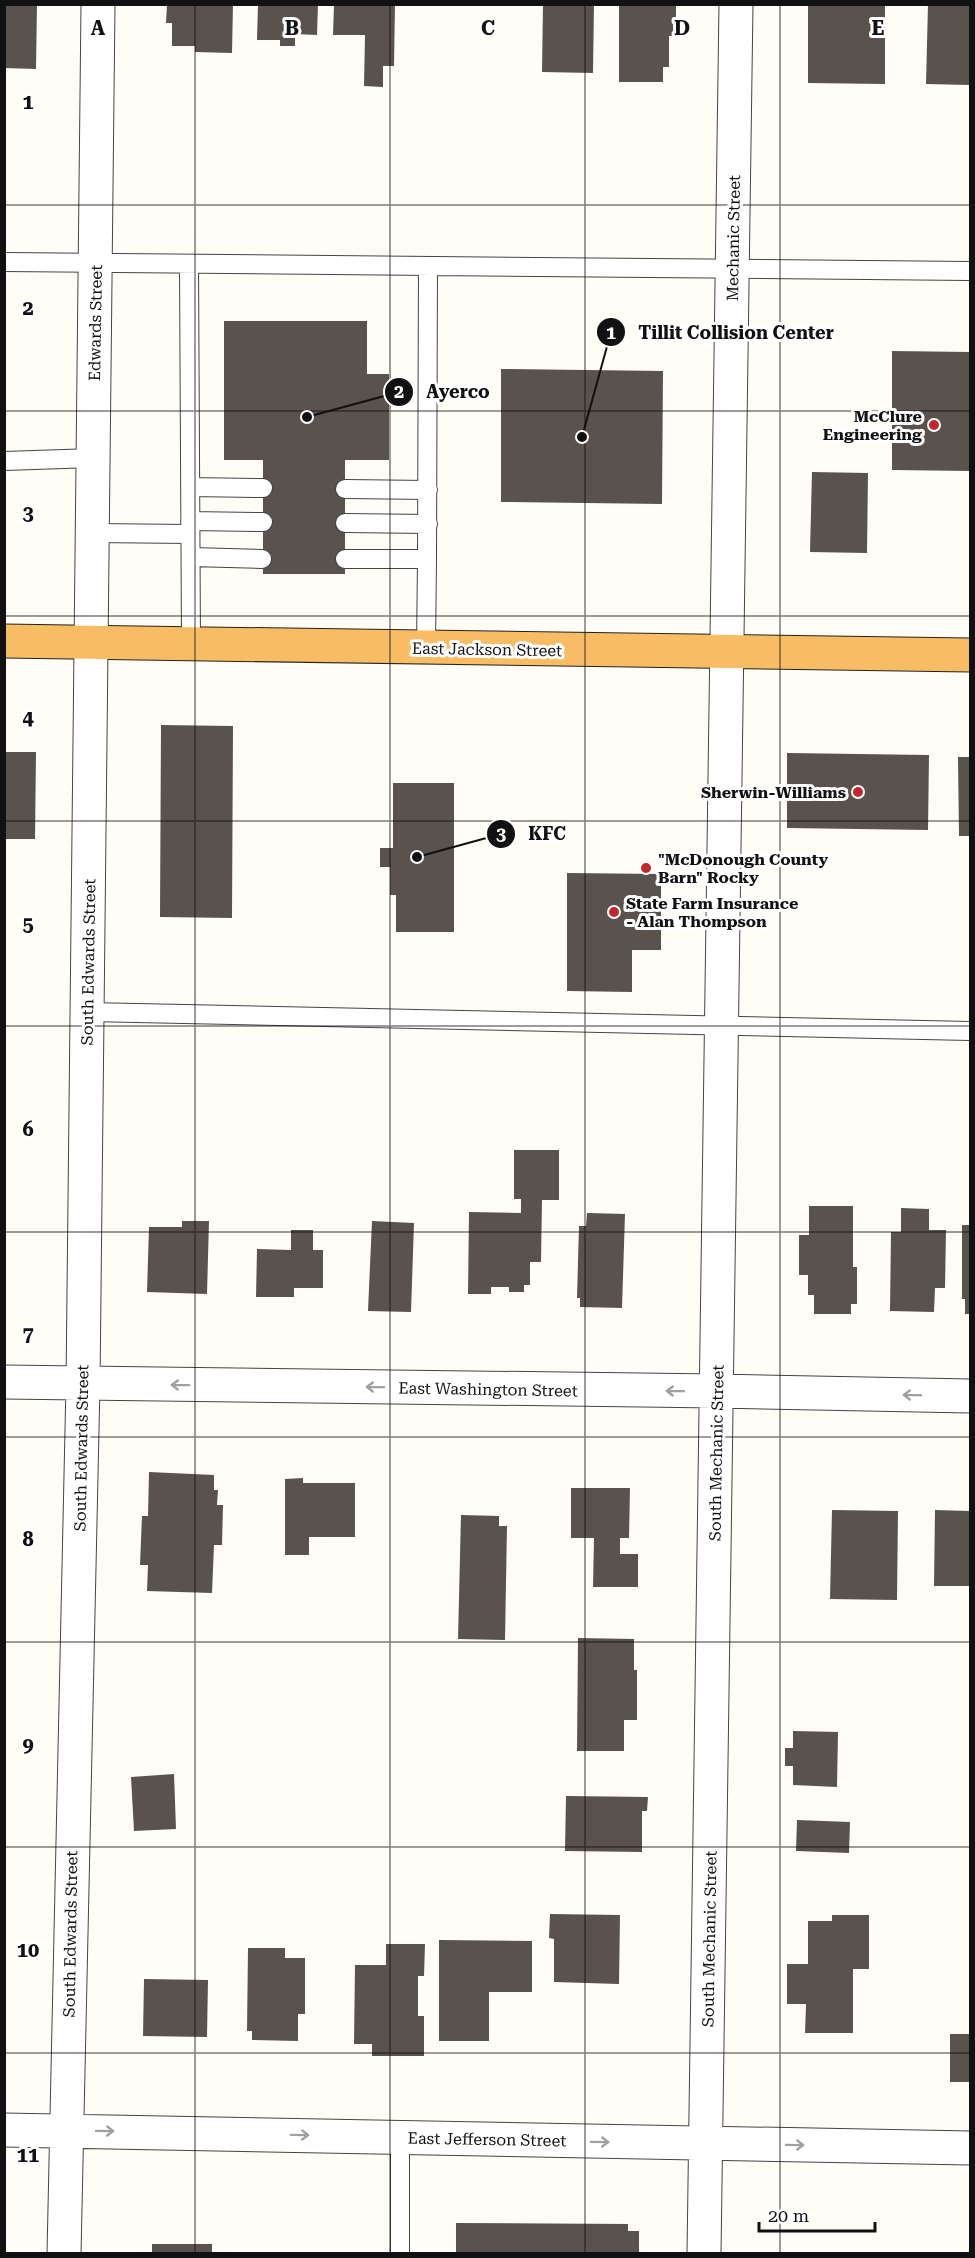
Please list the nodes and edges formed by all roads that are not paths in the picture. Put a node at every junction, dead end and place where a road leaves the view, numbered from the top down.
1 (98, 4) edge
2 (736, 4) edge
3 (4, 262) edge
4 (96, 263) junction
5 (189, 264) junction
6 (428, 266) junction
7 (732, 268) junction
8 (970, 271) edge
9 (94, 458) junction
10 (4, 461) edge
11 (190, 487) junction
12 (263, 488) dead end
13 (345, 489) dead end
14 (428, 490) junction
15 (263, 522) dead end
16 (345, 523) dead end
17 (428, 524) junction
18 (190, 527) junction
19 (93, 533) junction
20 (191, 557) junction
21 (262, 559) dead end
22 (345, 559) dead end
23 (427, 559) junction
24 (4, 641) edge
25 (92, 642) junction
26 (191, 644) junction
27 (426, 648) junction
28 (727, 652) junction
29 (970, 655) edge
30 (88, 1012) junction
31 (722, 1027) junction
32 (970, 1031) edge
33 (4, 1382) edge
34 (83, 1384) junction
35 (717, 1391) junction
36 (970, 1396) edge
37 (4, 2130) edge
38 (66, 2131) junction
39 (400, 2137) junction
40 (706, 2144) junction
41 (970, 2148) edge
42 (64, 2253) edge
43 (400, 2253) edge
44 (704, 2253) edge

1 - 4 street, Edwards Street
2 - 7 street, Mechanic Street
3 - 4 lane
4 - 5 lane
4 - 9 street, Edwards Street
5 - 6 lane
5 - 11 lane
6 - 7 lane
6 - 14 lane
7 - 8 lane
7 - 28 street, Mechanic Street
9 - 10 lane
9 - 19 street, Edwards Street
11 - 12 lane
11 - 18 lane
13 - 14 lane
14 - 17 lane
15 - 18 lane
16 - 17 lane
17 - 23 lane
18 - 19 lane
18 - 20 lane
19 - 25 street, Edwards Street
20 - 21 lane
20 - 26 lane
22 - 23 lane
23 - 27 lane
24 - 25 highway, East Jackson Street
25 - 26 highway, East Jackson Street
25 - 30 street, South Edwards Street
26 - 27 highway, East Jackson Street
27 - 28 highway, East Jackson Street
28 - 29 highway, East Jackson Street
28 - 31 street, South Mechanic Street
30 - 31 lane
30 - 34 street, South Edwards Street
31 - 32 lane
31 - 35 street, South Mechanic Street
33 - 34 street, East Washington Street
35 -> 34 street, East Washington Street
34 - 38 street, South Edwards Street
36 -> 35 street, East Washington Street
35 - 40 street, South Mechanic Street
37 - 38 street, East Jefferson Street
38 -> 39 street, East Jefferson Street
38 - 42 street, South Edwards Street
39 -> 40 street, East Jefferson Street
39 - 43 lane
40 -> 41 street, East Jefferson Street
40 - 44 street, South Mechanic Street

